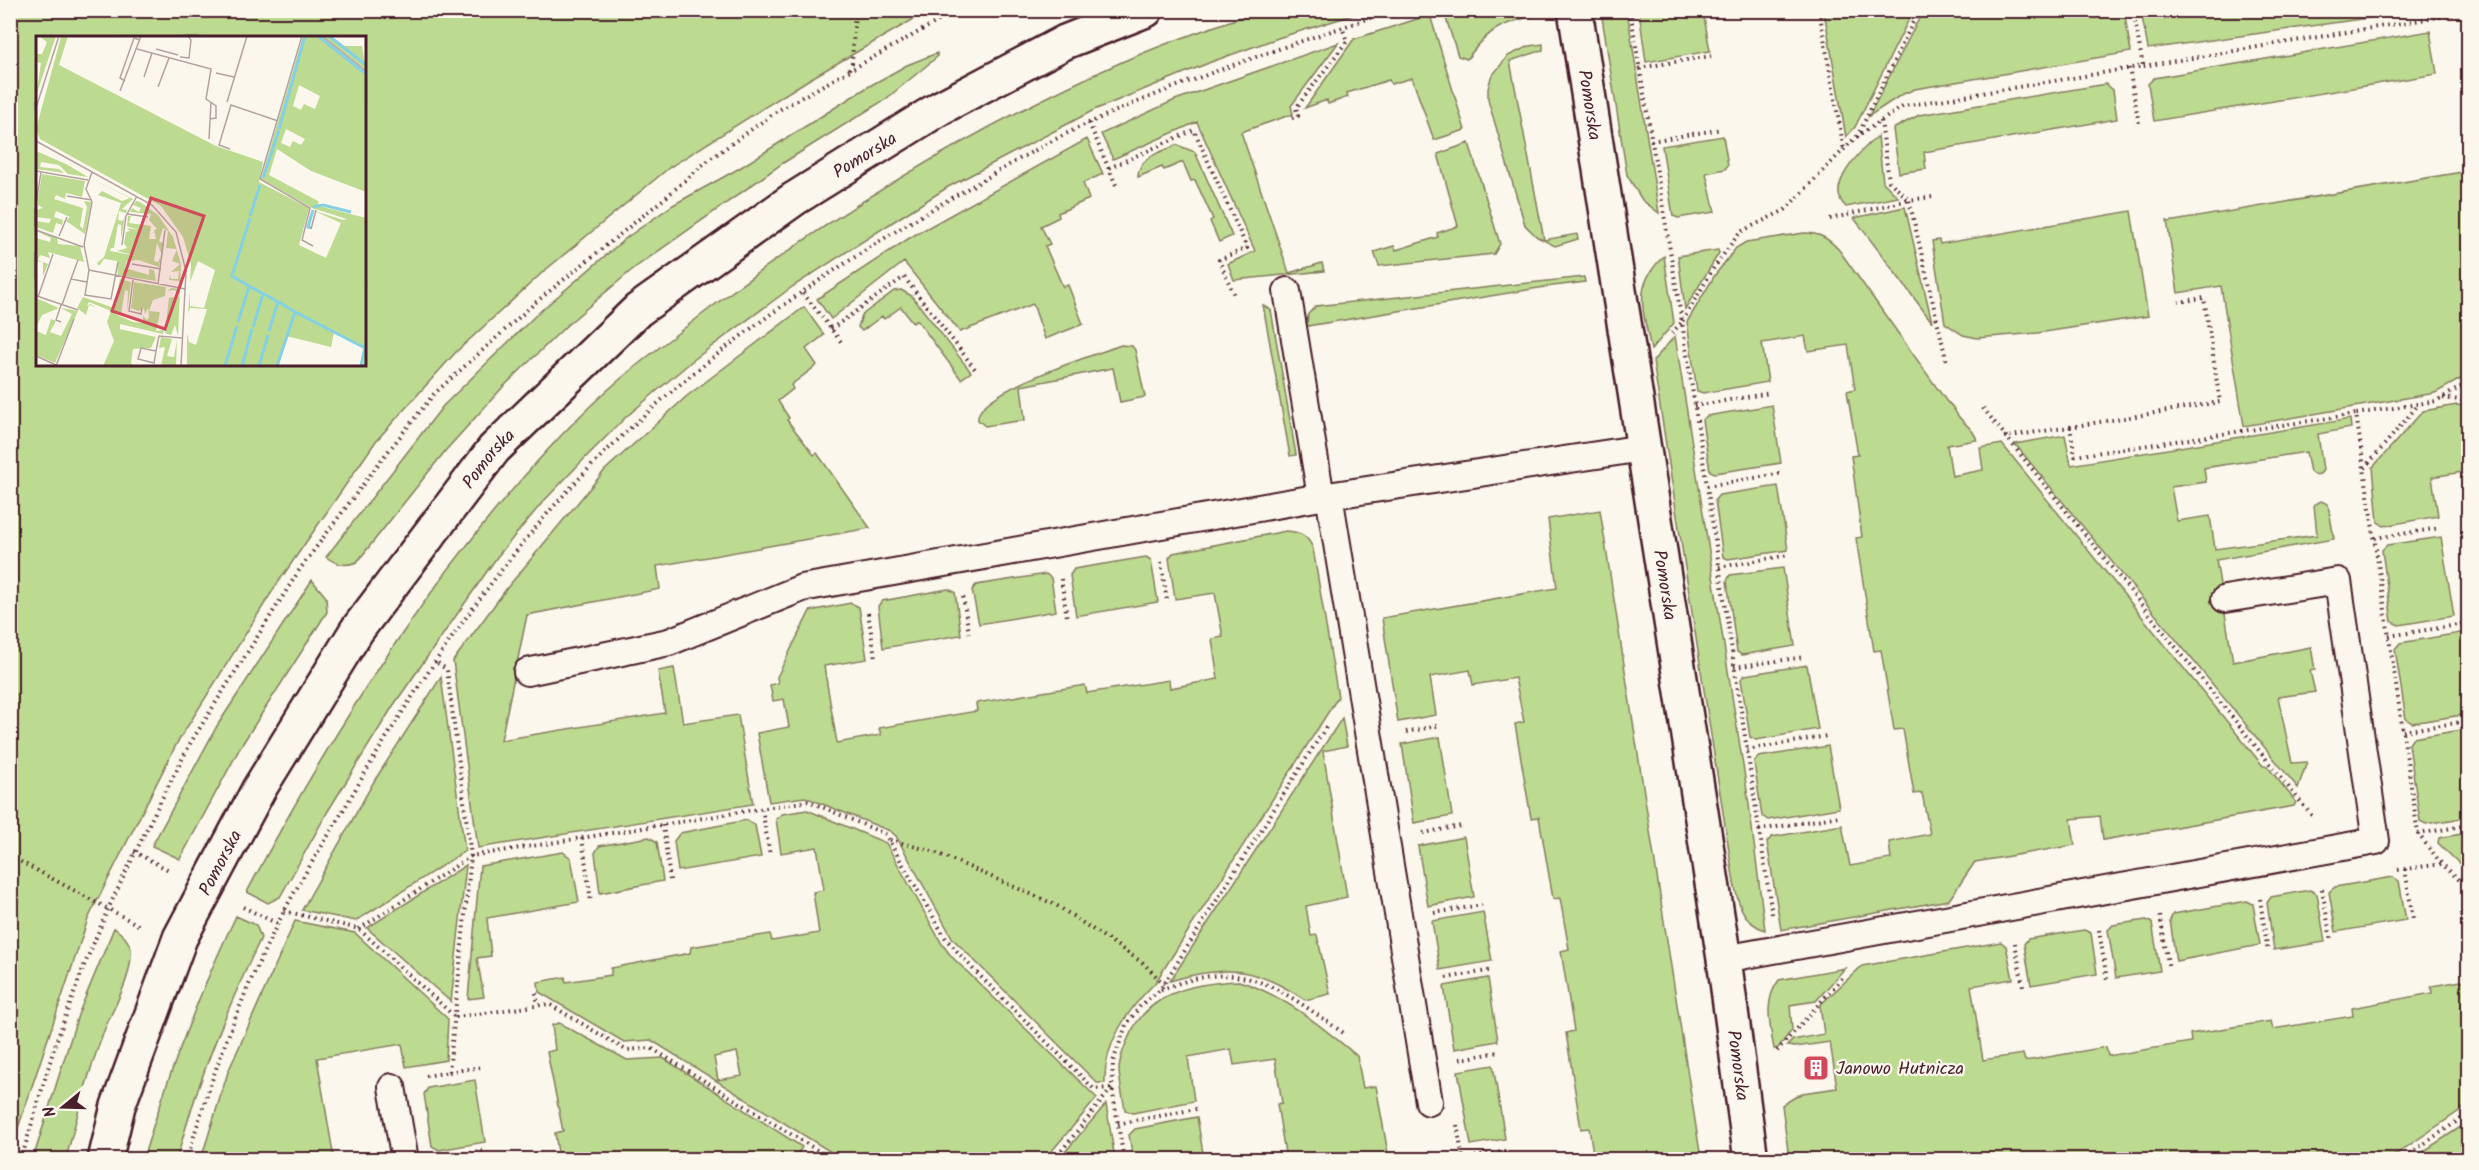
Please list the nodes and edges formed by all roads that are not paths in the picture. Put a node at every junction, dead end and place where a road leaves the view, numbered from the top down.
1 (1146, 10) edge
2 (1575, 10) edge
3 (1287, 291) dead end
4 (1643, 448) junction
5 (1325, 496) junction
6 (2225, 599) dead end
7 (527, 672) dead end
8 (1724, 959) junction
9 (392, 1087) dead end
10 (1429, 1102) dead end
11 (105, 1160) edge
12 (405, 1160) edge
13 (1751, 1160) edge

1 - 11 main road, Pomorska
2 - 4 main road, Pomorska
3 - 5 lane
4 - 5 lane
4 - 8 main road, Pomorska
5 - 7 lane
5 - 10 lane
6 - 8 lane
8 - 13 main road, Pomorska
9 - 12 lane

